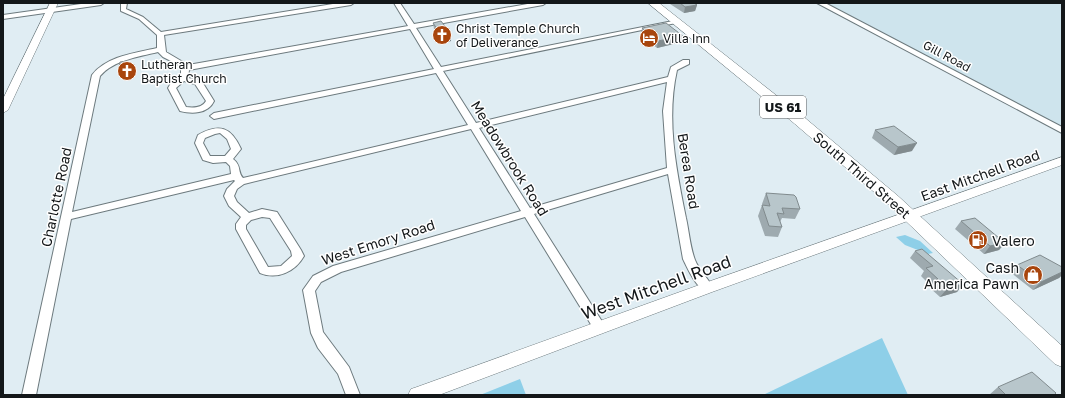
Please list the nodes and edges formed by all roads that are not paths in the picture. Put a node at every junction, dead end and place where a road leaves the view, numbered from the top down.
1 (101, 3) edge
2 (124, 3) edge
3 (350, 3) edge
4 (397, 3) edge
5 (543, 3) edge
6 (653, 3) edge
7 (820, 3) edge
8 (52, 6) edge
9 (3, 17) edge
10 (676, 21) junction
11 (412, 27) junction
12 (160, 34) junction
13 (161, 49) junction
14 (686, 62) dead end
15 (186, 68) junction
16 (439, 70) junction
17 (184, 79) junction
18 (670, 79) junction
19 (3, 110) edge
20 (214, 116) dead end
21 (474, 126) junction
22 (1062, 130) edge
23 (228, 159) dead end
24 (1062, 161) edge
25 (673, 169) junction
26 (239, 179) junction
27 (527, 212) junction
28 (908, 216) junction
29 (66, 217) junction
30 (246, 217) junction
31 (707, 288) junction
32 (599, 327) junction
33 (1062, 358) edge
34 (29, 395) edge
35 (352, 395) edge
36 (417, 395) edge

1 - 8 street
2 - 12 street
3 - 12 street
4 - 11 street, Meadowbrook Road
5 - 11 street
6 - 10 highway, South Third Street / US 61
7 - 22 street, Gill Road
8 - 9 street
8 - 19 main road
10 - 16 street
10 - 28 highway, South Third Street / US 61
11 - 15 street
11 - 16 street, Meadowbrook Road
12 - 13 street
13 - 15 street
13 - 29 street, Charlotte Road
14 - 18 street
15 - 17 street
16 - 20 street
16 - 21 street, Meadowbrook Road
17 - 17 street
18 - 21 street
18 - 25 street, Berea Road
21 - 26 street
21 - 27 street, Meadowbrook Road
23 - 26 street
24 - 28 main road, East Mitchell Road
25 - 27 street, West Emory Road
25 - 31 street, Berea Road
26 - 29 street
26 - 30 street
27 - 32 street, Meadowbrook Road
27 - 35 street, West Emory Road
28 - 31 main road, West Mitchell Road
28 - 33 highway, South Third Street / US 61
29 - 34 street, Charlotte Road
30 - 30 street
31 - 32 main road, West Mitchell Road
32 - 36 main road, West Mitchell Road

